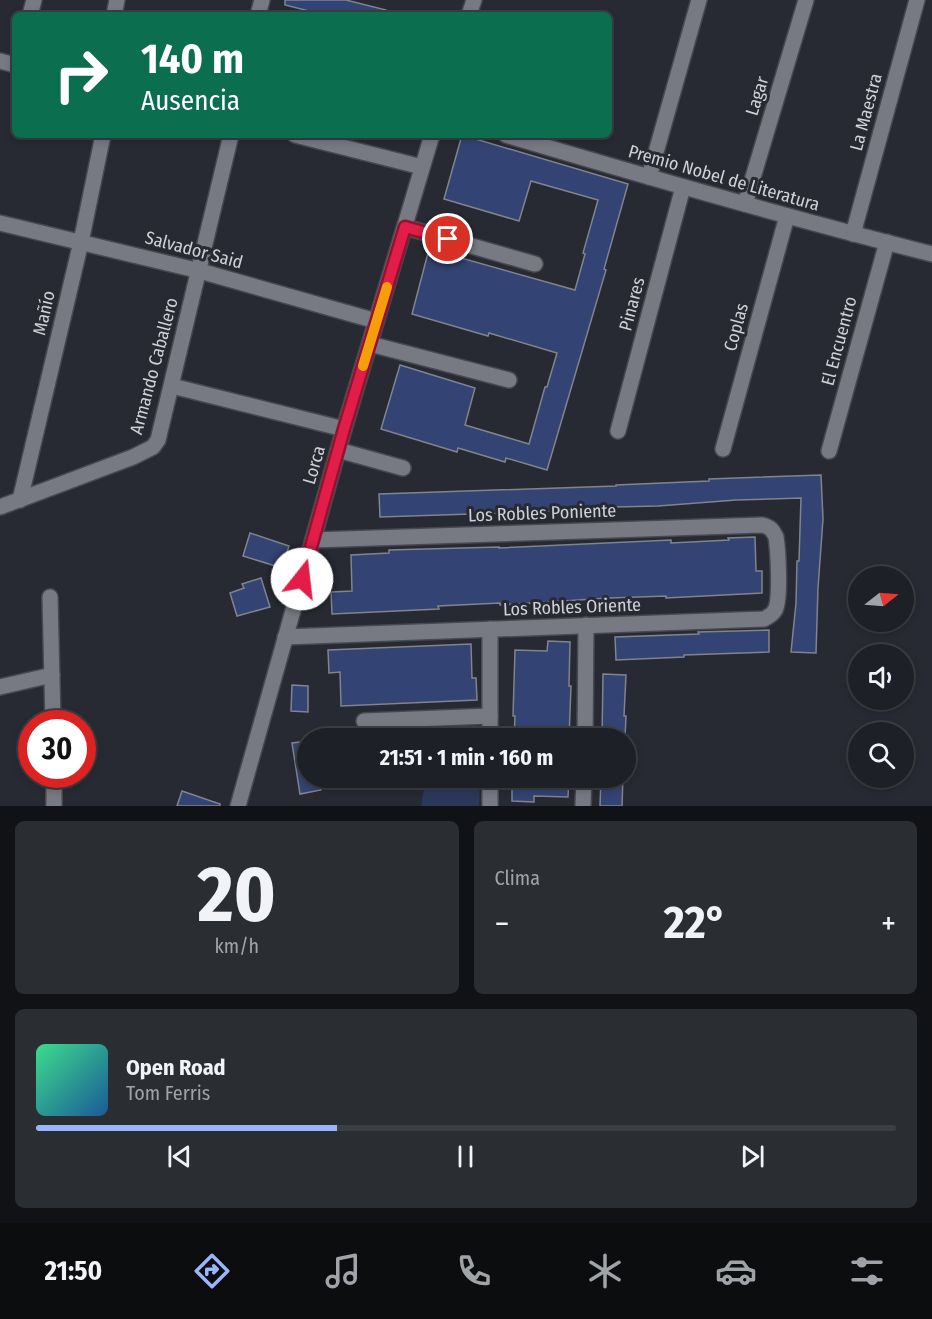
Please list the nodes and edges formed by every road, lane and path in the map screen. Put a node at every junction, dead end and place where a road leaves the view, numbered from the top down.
1 (699, 0) edge
2 (806, 0) edge
3 (917, 0) edge
4 (103, 138) edge
5 (230, 138) edge
6 (308, 138) edge
7 (431, 138) edge
8 (528, 138) edge
9 (550, 141) edge
10 (422, 167) junction
11 (649, 177) junction
12 (682, 187) junction
13 (745, 204) junction
14 (787, 216) junction
15 (0, 223) edge
16 (405, 227) junction
17 (853, 234) junction
18 (81, 242) junction
19 (886, 242) junction
20 (932, 254) edge
21 (534, 264) dead end
22 (200, 271) junction
23 (376, 321) junction
24 (370, 344) junction
25 (509, 380) dead end
26 (172, 386) junction
27 (344, 429) junction
28 (618, 431) dead end
29 (723, 449) dead end
30 (338, 450) junction
31 (829, 451) dead end
32 (403, 468) dead end
33 (20, 500) junction
34 (0, 507) edge
35 (772, 530) joint
36 (313, 540) junction
37 (50, 597) dead end
38 (586, 625) junction
39 (490, 629) junction
40 (285, 637) junction
41 (52, 675) junction
42 (0, 687) edge
43 (53, 710) edge
44 (490, 716) junction
45 (364, 721) dead end
46 (490, 728) edge
47 (585, 728) edge
48 (54, 788) edge
49 (490, 788) edge
50 (584, 788) edge
51 (54, 806) edge
52 (238, 806) edge
53 (490, 806) edge
54 (584, 806) edge

1 - 11 street
2 - 13 street, Lagar
3 - 17 street, La Maestra
4 - 18 street, Mañío
5 - 22 street, Armando Caballero
6 - 10 street
7 - 10 street, Lorca
8 - 9 street, Premio Nobel de Literatura
9 - 11 street, Premio Nobel de Literatura
10 - 16 street, Lorca
11 - 12 street, Premio Nobel de Literatura
12 - 13 street, Premio Nobel de Literatura
12 - 28 street, Pinares
13 - 14 street, Premio Nobel de Literatura
14 - 17 street, Premio Nobel de Literatura
14 - 29 street, Coplas
15 - 18 street, Salvador Said
16 - 21 street
16 - 23 street, Lorca
17 - 19 street, Premio Nobel de Literatura
18 - 22 street, Salvador Said
18 - 33 street, Mañío
19 - 20 street, Premio Nobel de Literatura
19 - 31 street, El Encuentro
22 - 23 street, Salvador Said
22 - 26 street, Armando Caballero
23 - 24 street, Lorca
24 - 25 street
24 - 27 street, Lorca
26 - 27 street
26 - 33 street, Armando Caballero
27 - 30 street, Lorca
30 - 32 street
30 - 36 street, Lorca
33 - 34 street, Armando Caballero
35 - 36 street, Los Robles Poniente
35 - 38 street, Los Robles Oriente
36 - 40 street, Lorca
37 - 41 street
38 - 39 street, Los Robles Oriente
38 - 47 street
39 - 40 street, Los Robles Oriente
39 - 44 street
40 - 52 street, Lorca
41 - 42 street
41 - 43 street
44 - 45 street
44 - 46 street
48 - 51 street
49 - 53 street
50 - 54 street

